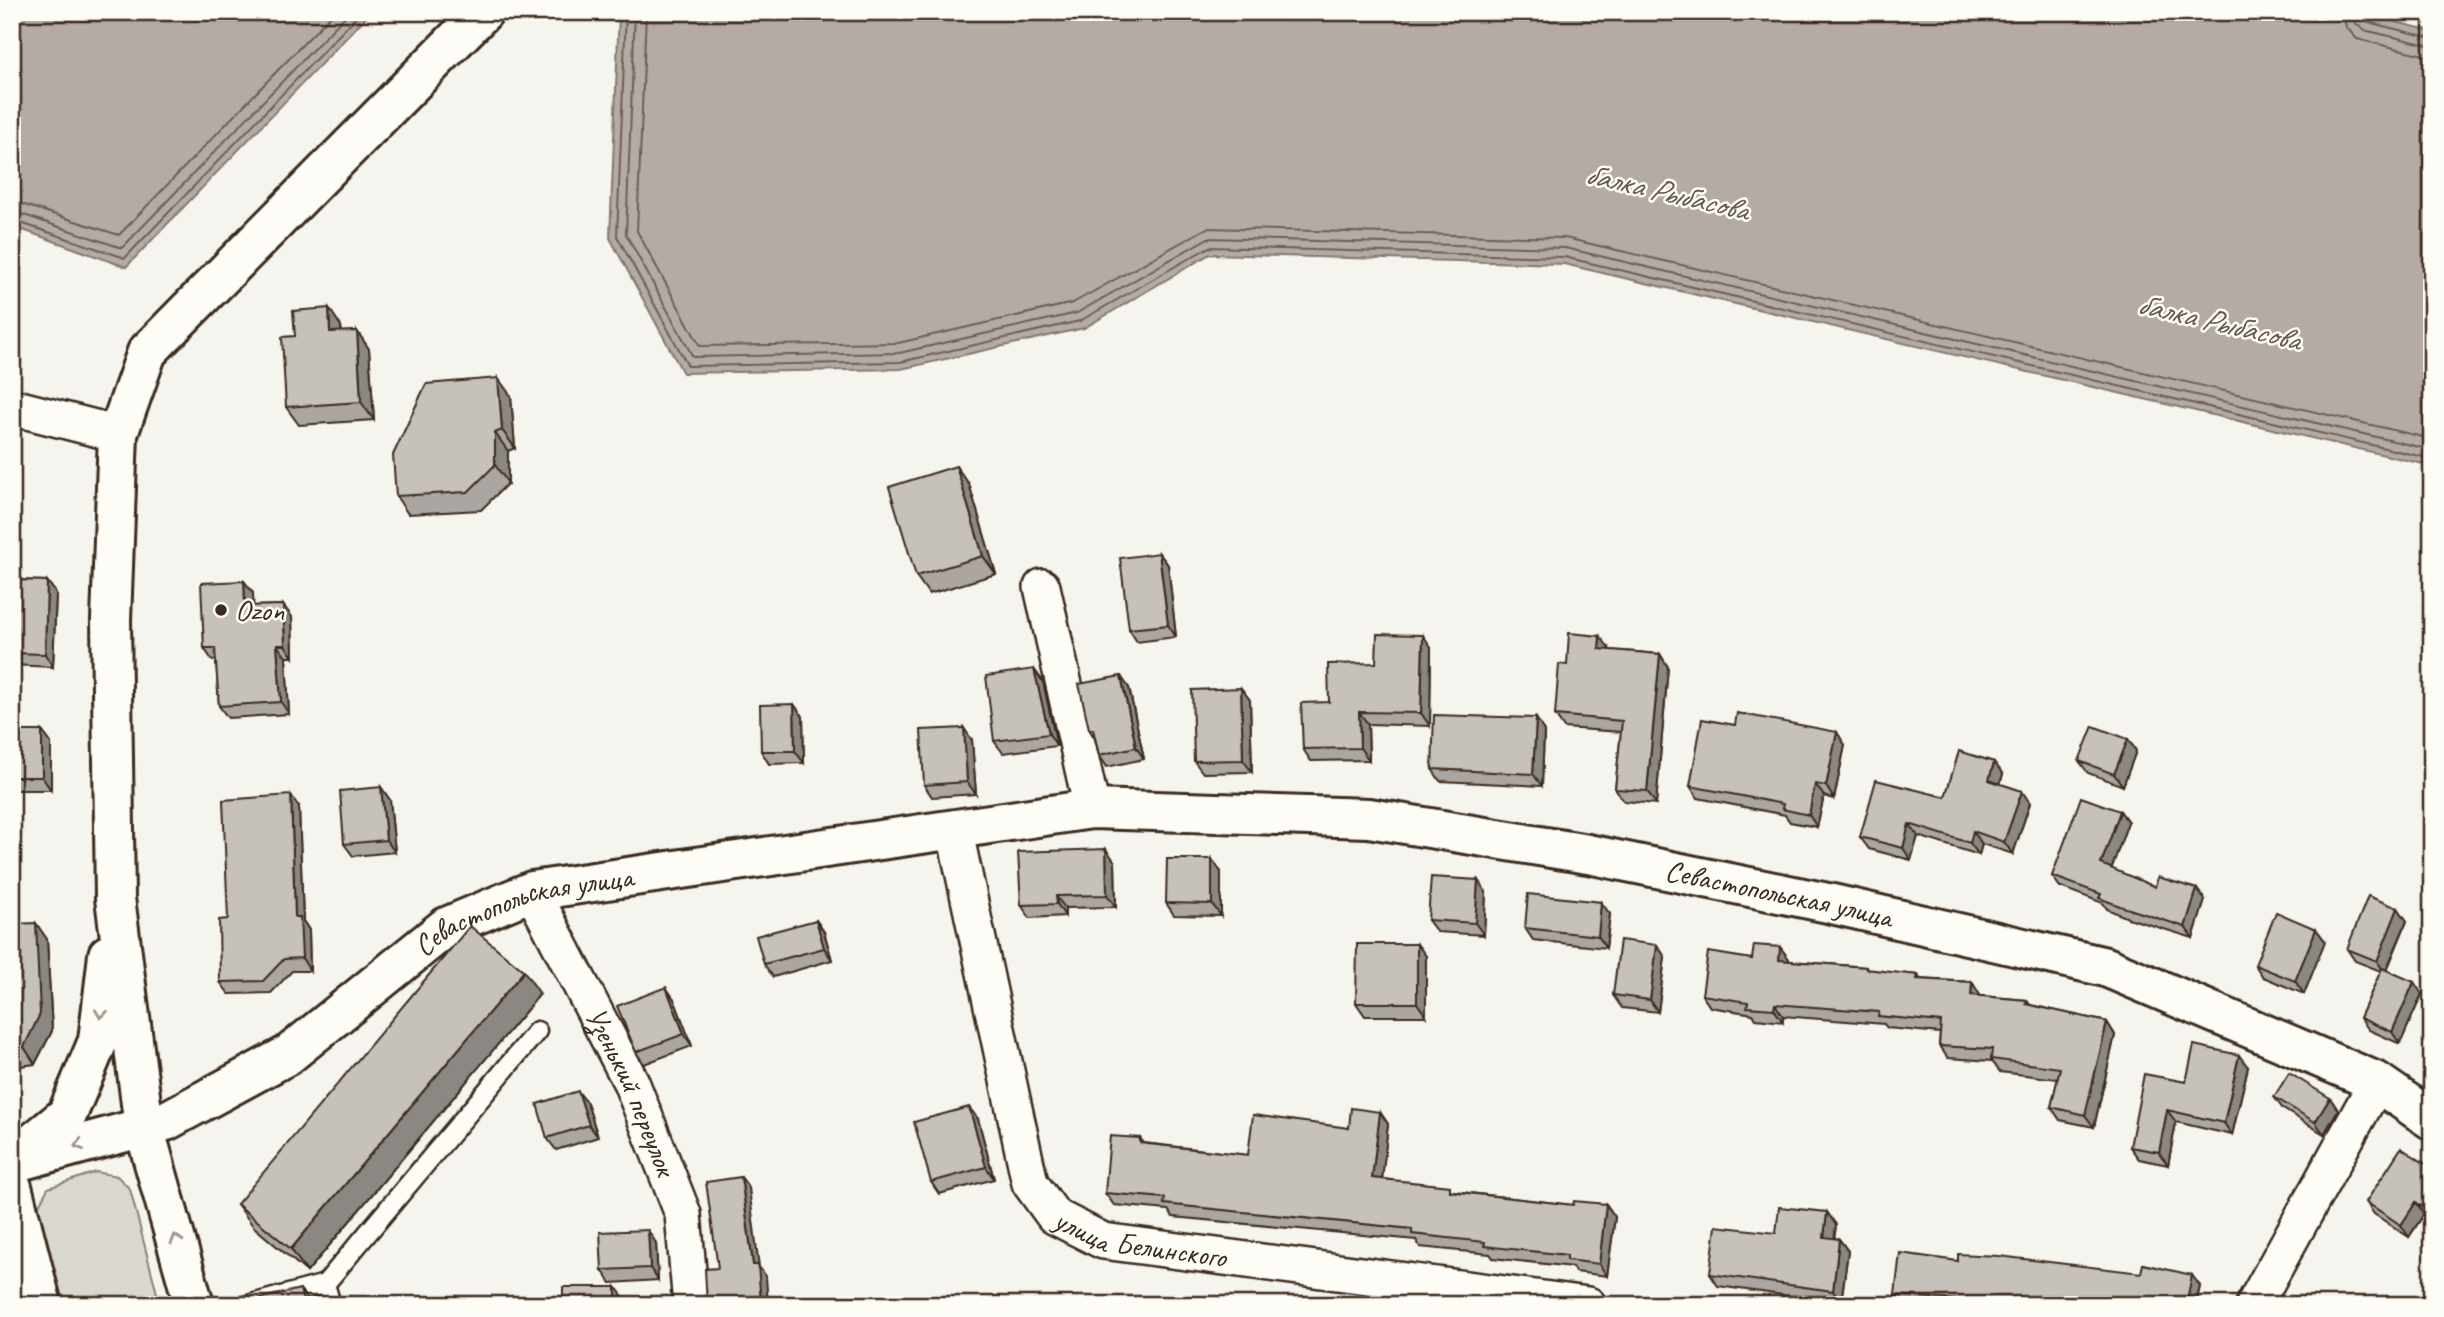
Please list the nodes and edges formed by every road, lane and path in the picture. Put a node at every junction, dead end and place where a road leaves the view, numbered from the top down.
1 (483, 12) edge
2 (12, 407) edge
3 (118, 434) junction
4 (1042, 587) dead end
5 (1092, 809) junction
6 (954, 828) junction
7 (531, 891) junction
8 (115, 898) junction
9 (537, 1031) dead end
10 (2377, 1082) junction
11 (2432, 1120) edge
12 (145, 1127) junction
13 (12, 1161) edge
14 (12, 1187) edge
15 (325, 1284) junction
16 (42, 1305) edge
17 (194, 1305) edge
18 (248, 1305) edge
19 (331, 1305) edge
20 (691, 1305) edge
21 (1588, 1305) edge
22 (2255, 1305) edge

1 - 3 main road
2 - 3 street
3 - 8 main road
4 - 5 street
5 - 6 main road, Севастопольская улица
5 - 10 main road, Севастопольская улица
6 - 7 main road, Севастопольская улица
6 - 21 street, улица Белинского
7 - 12 main road, Севастопольская улица
7 - 20 street, Узенький переулок
8 - 12 main road
8 -> 13 main road
9 - 15 lane
10 - 11 main road, Севастопольская улица
10 - 22 street
12 -> 13 main road, Севастопольская улица
17 -> 12 main road
14 - 16 main road
15 - 18 lane
15 - 19 lane

